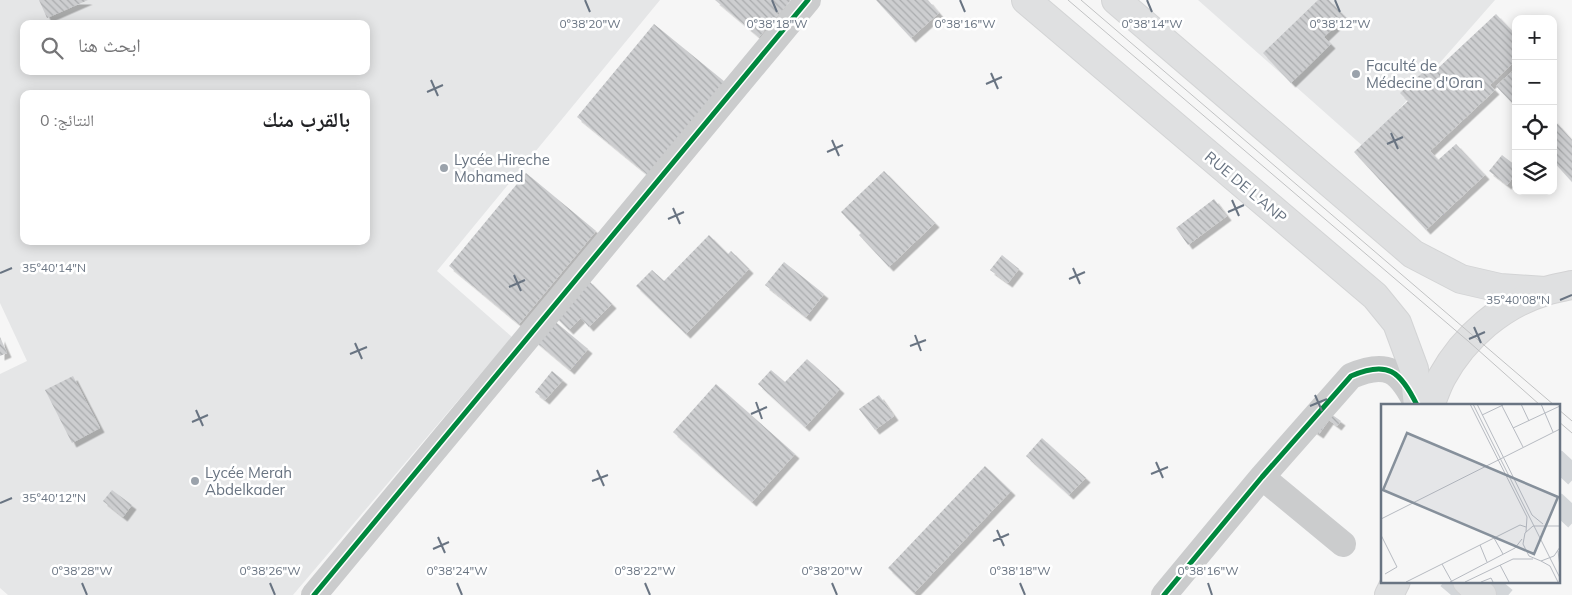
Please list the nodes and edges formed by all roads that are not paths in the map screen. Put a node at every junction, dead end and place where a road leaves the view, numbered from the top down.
1 (808, 0) edge
2 (1026, 0) edge
3 (1116, 0) edge
4 (1572, 285) edge
5 (1545, 291) junction
6 (1416, 404) edge
7 (1417, 404) edge
8 (1430, 404) edge
9 (1262, 477) junction
10 (1342, 544) dead end
11 (1396, 582) edge
12 (1468, 582) edge
13 (314, 595) edge
14 (1164, 595) edge
15 (1390, 595) edge
16 (1482, 595) edge

1 - 13 street
2 - 7 main road, RUE DE L'ANP
3 - 5 main road
4 - 5 main road
5 - 8 main road
6 - 9 street
9 - 10 street
9 - 14 street
11 - 15 main road
12 - 16 main road

